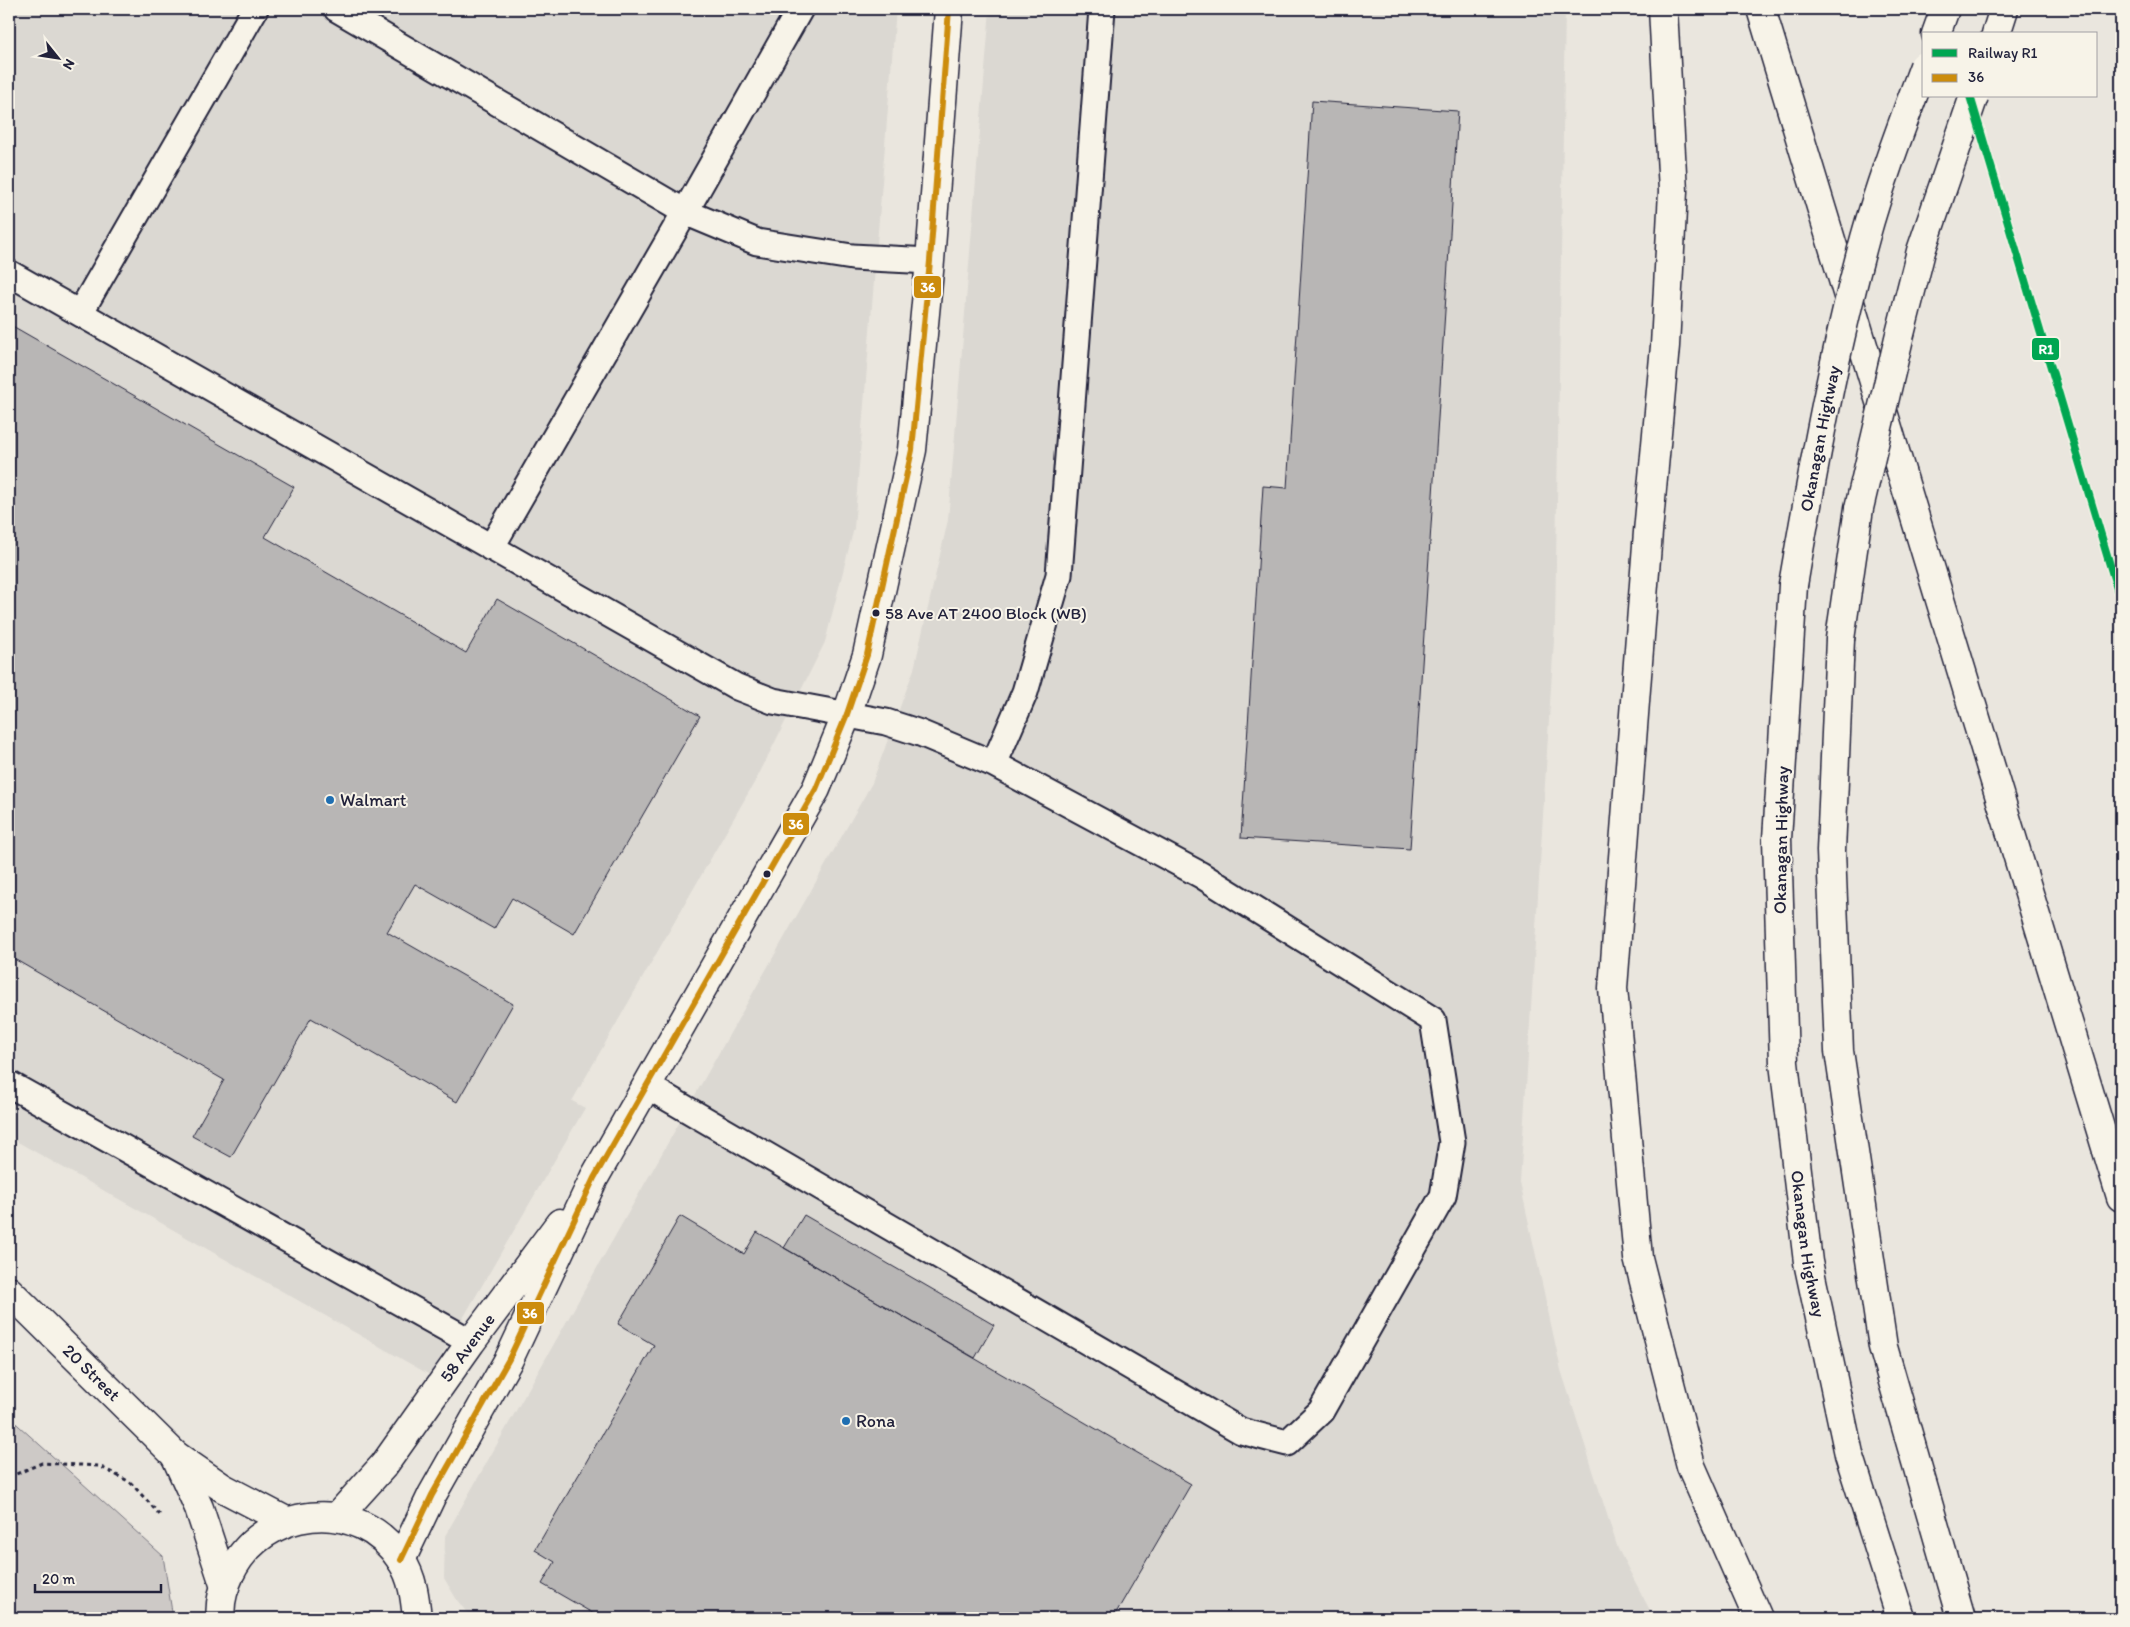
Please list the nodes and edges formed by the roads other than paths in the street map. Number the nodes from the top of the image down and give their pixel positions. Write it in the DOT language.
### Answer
graph roads {
  1 [pos="255,9"];
  2 [pos="337,9"];
  3 [pos="800,9"];
  4 [pos="949,9"];
  5 [pos="1102,9"];
  6 [pos="1664,9"];
  7 [pos="1761,9"];
  8 [pos="1945,9"];
  9 [pos="2004,9"];
  10 [pos="1937,32"];
  11 [pos="1997,32"];
  12 [pos="1922,72"];
  13 [pos="1973,98"];
  14 [pos="686,212"];
  15 [pos="930,261"];
  16 [pos="9,273"];
  17 [pos="80,313"];
  18 [pos="492,548"];
  19 [pos="847,714"];
  20 [pos="994,764"];
  21 [pos="9,1084"];
  22 [pos="646,1086"];
  23 [pos="594,1178"];
  24 [pos="2121,1197"];
  25 [pos="9,1291"];
  26 [pos="471,1342"];
  27 [pos="175,1455"];
  28 [pos="337,1517"];
  29 [pos="286,1522"];
  30 [pos="401,1560"];
  31 [pos="225,1586"];
  32 [pos="221,1618"];
  33 [pos="416,1618"];
  34 [pos="1758,1618"];
  35 [pos="1901,1618"];
  36 [pos="1961,1618"];
  1 -- 17 [label="lane"];
  2 -- 14 [label="lane"];
  3 -- 14 [label="lane"];
  4 -- 15 [label="main road, 58 Avenue"];
  5 -- 20 [label="lane"];
  6 -- 34 [label="main road"];
  7 -- 24 [label="main road"];
  8 -- 10 [label="main road"];
  9 -- 11 [label="main road"];
  12 -- 35 [label="main road, Okanagan Highway, bridge"];
  13 -- 36 [label="main road, bridge"];
  14 -- 15 [label="lane"];
  14 -- 18 [label="lane"];
  15 -- 19 [label="main road, 58 Avenue"];
  16 -- 17 [label="lane"];
  17 -- 18 [label="lane"];
  18 -- 19 [label="lane"];
  19 -- 20 [label="lane"];
  19 -- 22 [label="main road, 58 Avenue"];
  20 -- 22 [label="lane"];
  21 -- 26 [label="lane"];
  22 -- 23 [label="main road, 58 Avenue"];
  23 -- 26 [label="main road, 58 Avenue"];
  23 -- 30 [label="main road, 58 Avenue"];
  25 -- 27 [label="main road, 20 Street"];
  26 -- 28 [label="main road, 58 Avenue"];
  27 -- 29 [label="main road, 20 Street"];
  27 -- 31 [label="main road, 20 Street"];
  28 -- 29 [label="main road"];
  28 -- 30 [label="main road"];
  29 -- 31 [label="main road"];
  30 -- 33 [label="main road"];
  31 -- 32 [label="main road"];
}
